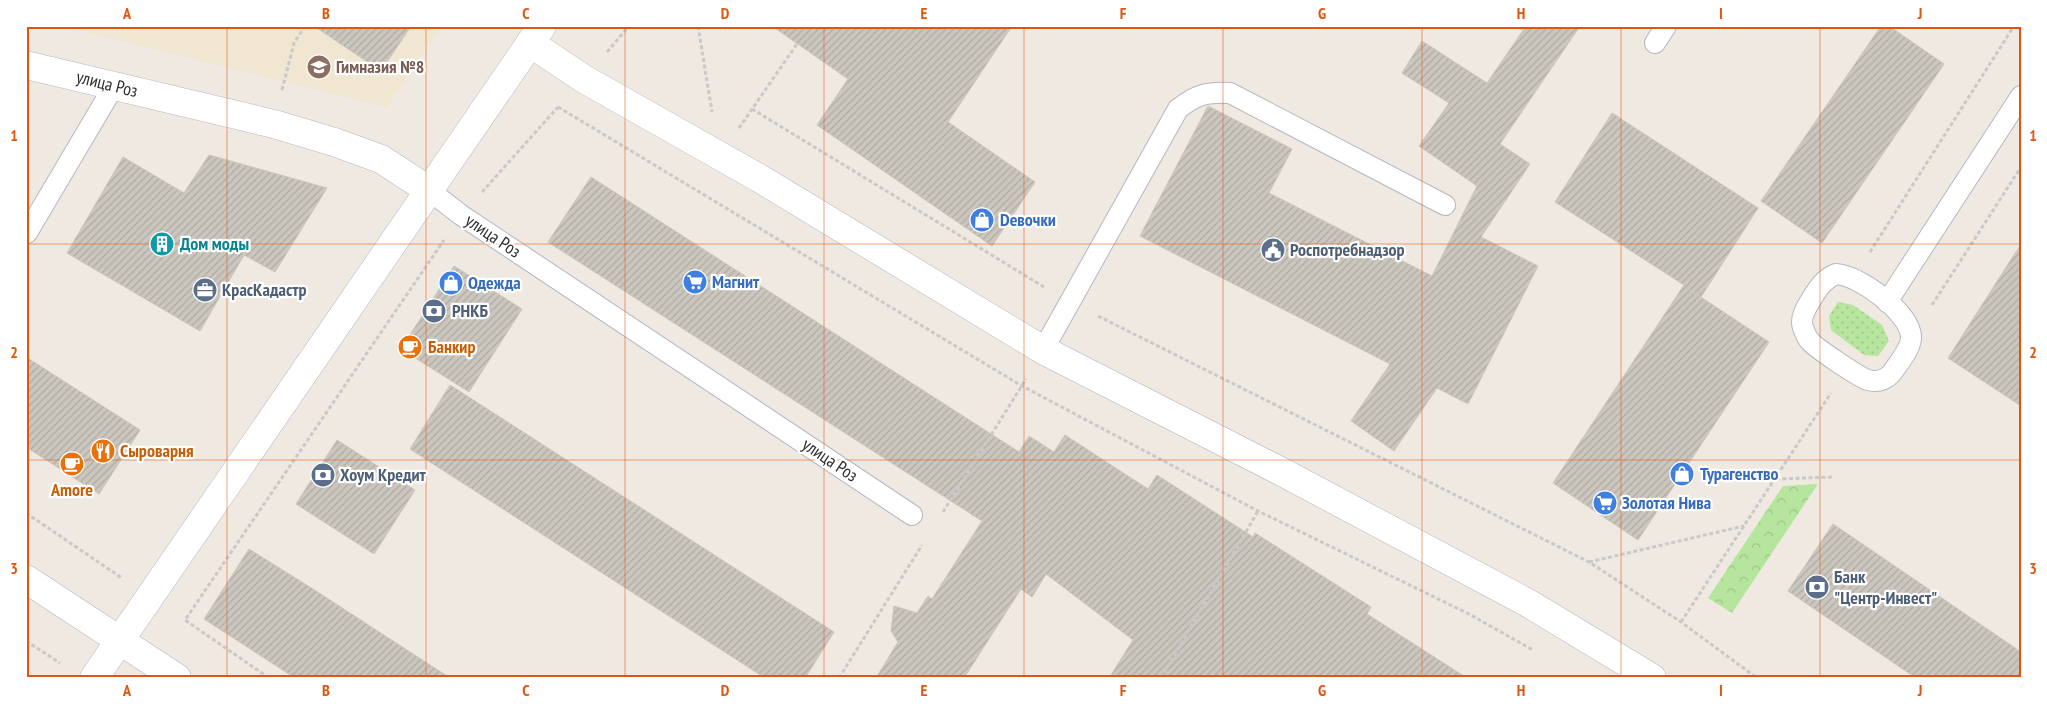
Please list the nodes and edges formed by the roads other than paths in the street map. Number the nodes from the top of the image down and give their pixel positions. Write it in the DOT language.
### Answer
graph roads {
  1 [pos="1666,26"];
  2 [pos="536,35"];
  3 [pos="1655,43"];
  4 [pos="26,65"];
  5 [pos="114,86"];
  6 [pos="2021,96"];
  7 [pos="430,190"];
  8 [pos="1445,205"];
  9 [pos="27,233"];
  10 [pos="1887,302"];
  11 [pos="1044,350"];
  12 [pos="912,515"];
  13 [pos="26,579"];
  14 [pos="120,640"];
  15 [pos="1639,674"];
  16 [pos="94,678"];
  17 [pos="177,678"];
  1 -- 3 [label="lane"];
  2 -- 7 [label="street"];
  2 -- 11 [label="street"];
  4 -- 5 [label="street, улица Роз"];
  5 -- 7 [label="street, улица Роз"];
  5 -- 9 [label="lane"];
  6 -- 10 [label="lane"];
  7 -- 12 [label="lane, улица Роз"];
  7 -- 14 [label="street"];
  8 -- 11 [label="lane"];
  10 -- 10 [label="lane"];
  11 -- 15 [label="street"];
  13 -- 14 [label="street"];
  14 -- 16 [label="street"];
  14 -- 17 [label="street"];
}
